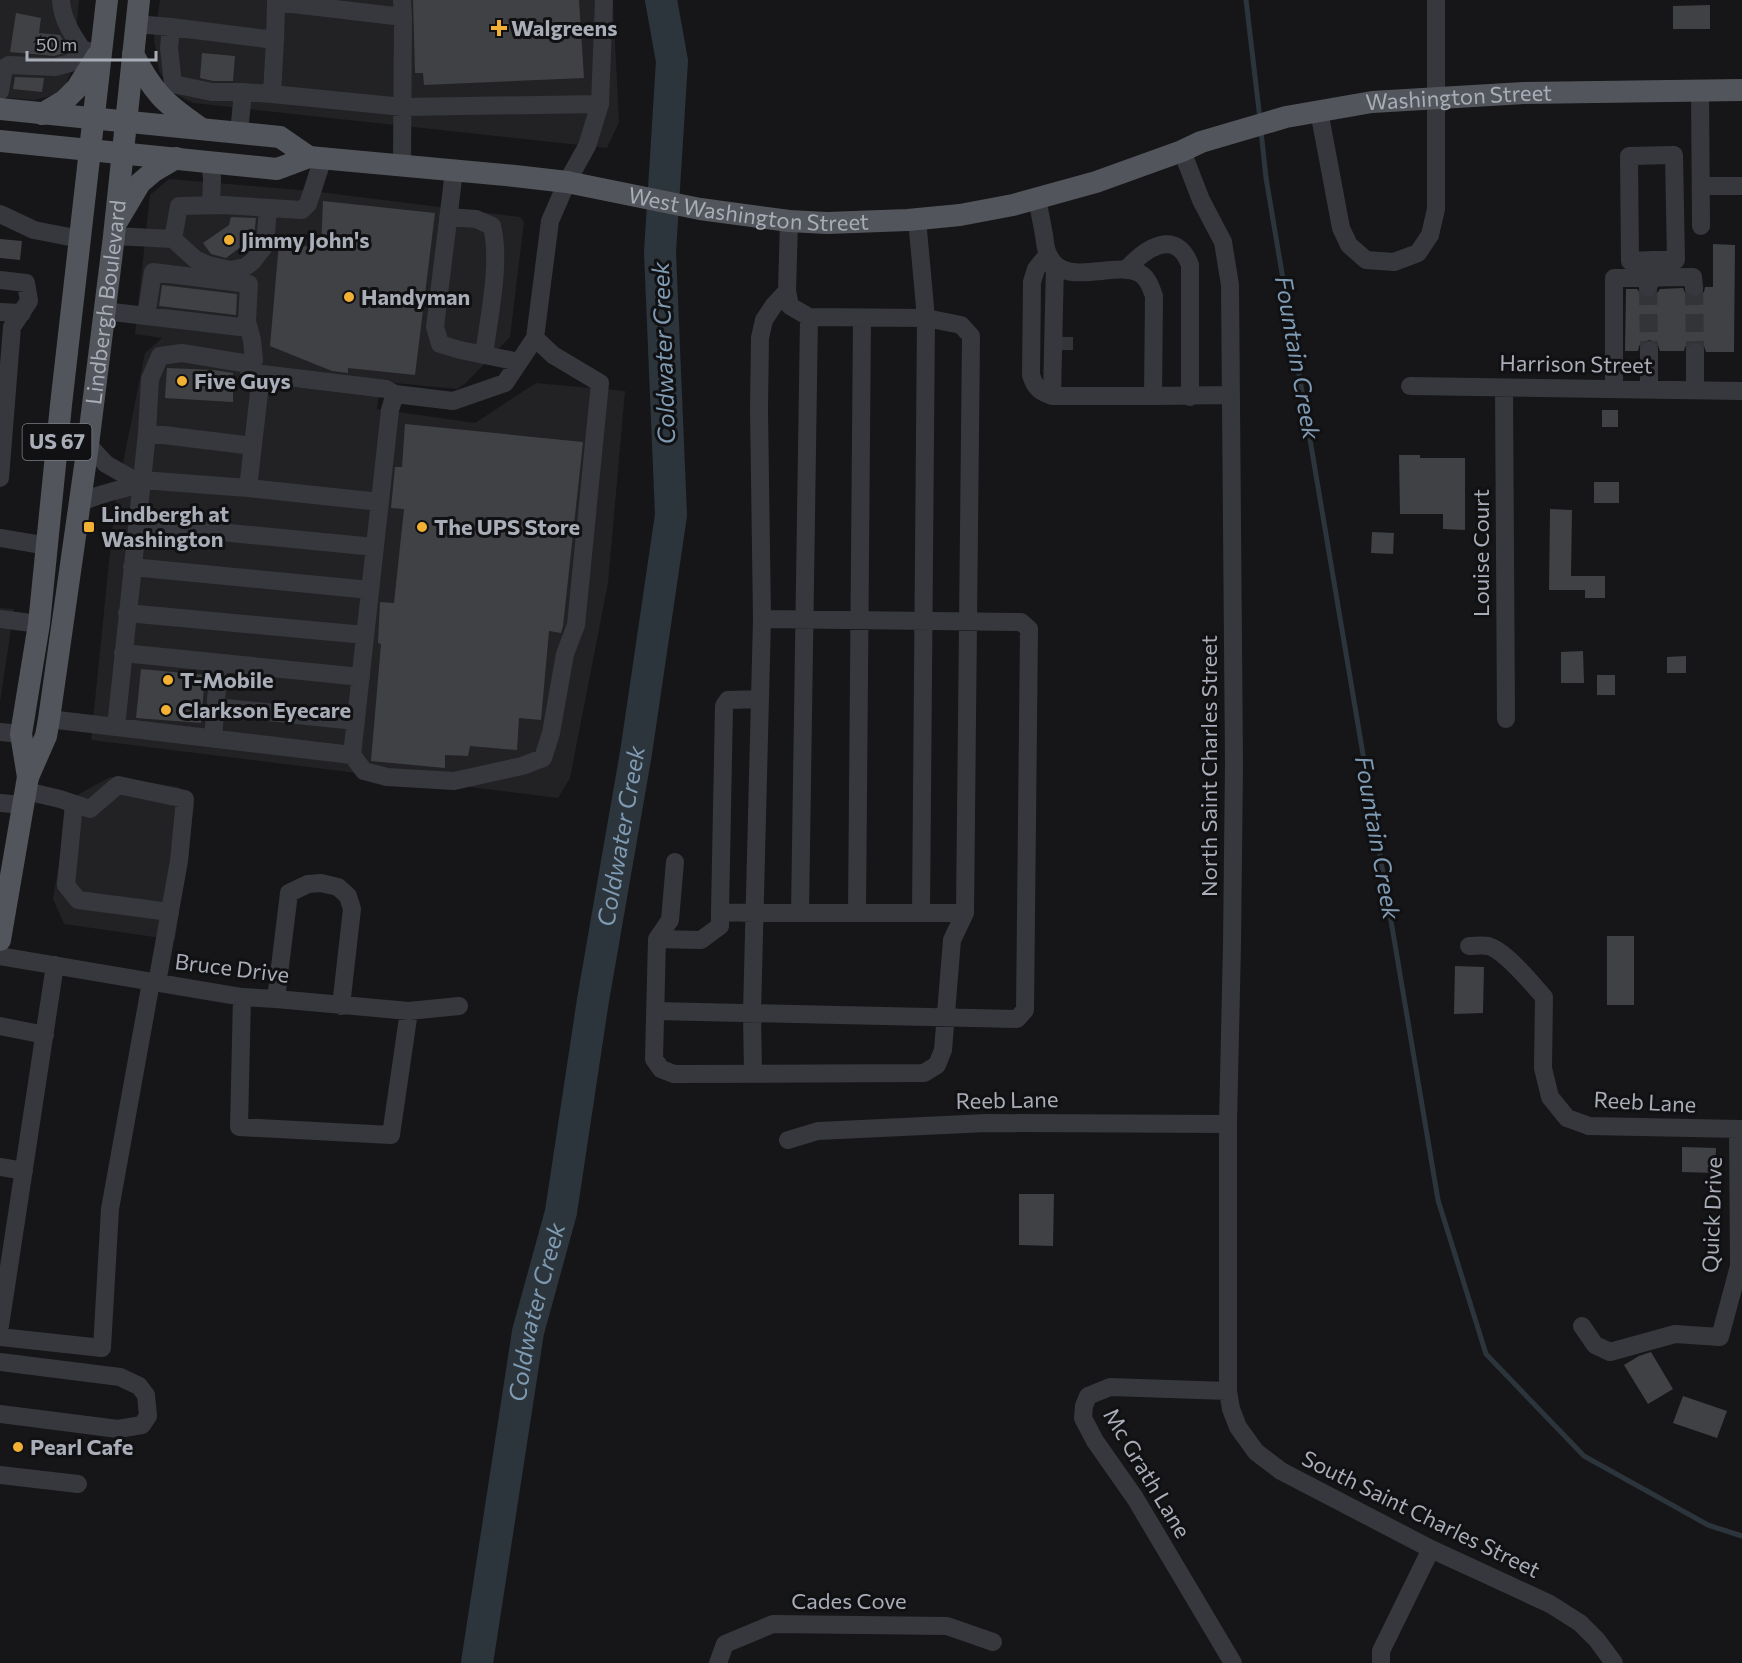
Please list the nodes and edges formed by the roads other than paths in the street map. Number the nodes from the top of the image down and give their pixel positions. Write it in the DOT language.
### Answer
graph roads {
  1 [pos="61,0"];
  2 [pos="107,0"];
  3 [pos="139,0"];
  4 [pos="604,0"];
  5 [pos="1436,0"];
  6 [pos="271,1"];
  7 [pos="403,9"];
  8 [pos="136,24"];
  9 [pos="171,27"];
  10 [pos="275,40"];
  11 [pos="93,51"];
  12 [pos="133,54"];
  13 [pos="1700,90"];
  14 [pos="1742,90"];
  15 [pos="0,91"];
  16 [pos="243,92"];
  17 [pos="272,94"];
  18 [pos="1437,97"];
  19 [pos="600,104"];
  20 [pos="403,107"];
  21 [pos="0,109"];
  22 [pos="1319,111"];
  23 [pos="42,114"];
  24 [pos="93,118"];
  25 [pos="126,121"];
  26 [pos="203,129"];
  27 [pos="238,133"];
  28 [pos="0,141"];
  29 [pos="1192,147"];
  30 [pos="90,150"];
  31 [pos="123,153"];
  32 [pos="316,157"];
  33 [pos="176,158"];
  34 [pos="210,162"];
  35 [pos="402,165"];
  36 [pos="454,171"];
  37 [pos="567,182"];
  38 [pos="1701,186"];
  39 [pos="1742,186"];
  40 [pos="1037,198"];
  41 [pos="211,205"];
  42 [pos="268,208"];
  43 [pos="0,213"];
  44 [pos="448,217"];
  45 [pos="917,219"];
  46 [pos="789,221"];
  47 [pos="1701,226"];
  48 [pos="114,231"];
  49 [pos="80,239"];
  50 [pos="173,239"];
  51 [pos="1056,263"];
  52 [pos="1126,270"];
  53 [pos="1651,275"];
  54 [pos="0,280"];
  55 [pos="1694,287"];
  56 [pos="787,291"];
  57 [pos="104,311"];
  58 [pos="0,312"];
  59 [pos="22,313"];
  60 [pos="146,316"];
  61 [pos="808,317"];
  62 [pos="862,318"];
  63 [pos="926,318"];
  64 [pos="247,321"];
  65 [pos="535,338"];
  66 [pos="1649,351"];
  67 [pos="1695,352"];
  68 [pos="484,355"];
  69 [pos="519,362"];
  70 [pos="251,371"];
  71 [pos="1410,386"];
  72 [pos="1504,388"];
  73 [pos="1614,389"];
  74 [pos="1649,389"];
  75 [pos="1695,390"];
  76 [pos="1742,391"];
  77 [pos="395,394"];
  78 [pos="1231,395"];
  79 [pos="1057,396"];
  80 [pos="1153,396"];
  81 [pos="1190,397"];
  82 [pos="147,433"];
  83 [pos="88,445"];
  84 [pos="253,446"];
  85 [pos="0,478"];
  86 [pos="141,482"];
  87 [pos="248,488"];
  88 [pos="80,502"];
  89 [pos="380,502"];
  90 [pos="137,524"];
  91 [pos="0,538"];
  92 [pos="48,546"];
  93 [pos="375,547"];
  94 [pos="132,567"];
  95 [pos="370,590"];
  96 [pos="127,612"];
  97 [pos="762,618"];
  98 [pos="804,619"];
  99 [pos="0,620"];
  100 [pos="860,620"];
  101 [pos="922,620"];
  102 [pos="968,621"];
  103 [pos="39,624"];
  104 [pos="365,635"];
  105 [pos="123,653"];
  106 [pos="219,663"];
  107 [pos="361,677"];
  108 [pos="760,699"];
  109 [pos="216,707"];
  110 [pos="1506,718"];
  111 [pos="49,719"];
  112 [pos="356,721"];
  113 [pos="116,727"];
  114 [pos="10,733"];
  115 [pos="213,738"];
  116 [pos="352,755"];
  117 [pos="26,791"];
  118 [pos="0,803"];
  119 [pos="74,804"];
  120 [pos="7,861"];
  121 [pos="675,862"];
  122 [pos="170,912"];
  123 [pos="720,912"];
  124 [pos="755,913"];
  125 [pos="800,913"];
  126 [pos="857,913"];
  127 [pos="965,913"];
  128 [pos="921,914"];
  129 [pos="0,939"];
  130 [pos="657,939"];
  131 [pos="1469,946"];
  132 [pos="0,956"];
  133 [pos="55,965"];
  134 [pos="154,982"];
  135 [pos="242,997"];
  136 [pos="276,999"];
  137 [pos="341,1006"];
  138 [pos="459,1006"];
  139 [pos="409,1011"];
  140 [pos="656,1011"];
  141 [pos="752,1013"];
  142 [pos="946,1017"];
  143 [pos="0,1026"];
  144 [pos="45,1035"];
  145 [pos="753,1074"];
  146 [pos="1228,1124"];
  147 [pos="1740,1129"];
  148 [pos="788,1140"];
  149 [pos="0,1167"];
  150 [pos="24,1171"];
  151 [pos="7,1238"];
  152 [pos="0,1325"];
  153 [pos="1582,1326"];
  154 [pos="0,1362"];
  155 [pos="1228,1391"];
  156 [pos="0,1414"];
  157 [pos="0,1475"];
  158 [pos="78,1484"];
  159 [pos="1431,1549"];
  160 [pos="993,1642"];
  161 [pos="718,1663"];
  162 [pos="1233,1663"];
  163 [pos="1381,1663"];
  164 [pos="1614,1663"];
  1 -- 11 [label="street"];
  2 -- 11 [label="main road, Lindbergh Boulevard / US 67"];
  3 -- 8 [label="main road, Lindbergh Boulevard / US 67"];
  4 -- 19 [label="street"];
  5 -- 18 [label="street"];
  6 -- 7 [label="street"];
  6 -- 10 [label="street"];
  7 -- 20 [label="street"];
  8 -- 9 [label="street"];
  8 -- 12 [label="main road, Lindbergh Boulevard / US 67"];
  9 -- 10 [label="street"];
  9 -- 16 [label="street"];
  10 -- 17 [label="street"];
  11 -- 15 [label="street"];
  11 -- 23 [label="main road"];
  11 -- 24 [label="main road, Lindbergh Boulevard / US 67"];
  12 -- 25 [label="main road, Lindbergh Boulevard / US 67"];
  12 -- 26 [label="main road"];
  13 -- 14 [label="main road, Washington Street"];
  13 -- 18 [label="main road, Washington Street"];
  13 -- 38 [label="street"];
  16 -- 17 [label="street"];
  16 -- 27 [label="street"];
  17 -- 20 [label="street"];
  18 -- 22 [label="main road, Washington Street"];
  18 -- 22 [label="street"];
  19 -- 20 [label="street"];
  19 -- 37 [label="street"];
  20 -- 35 [label="street"];
  21 -- 23 [label="main road, West Washington Street"];
  22 -- 29 [label="main road, Washington Street"];
  23 -- 24 [label="main road, West Washington Street"];
  24 -- 25 [label="main road, West Washington Street"];
  24 -- 30 [label="main road, Lindbergh Boulevard / US 67"];
  25 -- 26 [label="main road, West Washington Street"];
  25 -- 31 [label="main road, Lindbergh Boulevard / US 67"];
  26 -- 27 [label="main road, West Washington Street"];
  27 -- 32 [label="main road, West Washington Street"];
  28 -- 30 [label="main road, West Washington Street"];
  29 -- 40 [label="main road, West Washington Street"];
  29 -- 78 [label="street, North Saint Charles Street"];
  30 -- 31 [label="main road, West Washington Street"];
  30 -- 49 [label="main road, Lindbergh Boulevard / US 67"];
  31 -- 33 [label="main road, West Washington Street"];
  31 -- 48 [label="main road, Lindbergh Boulevard / US 67"];
  32 -- 34 [label="main road, West Washington Street"];
  32 -- 35 [label="main road, West Washington Street"];
  32 -- 42 [label="street"];
  33 -- 34 [label="main road, West Washington Street"];
  33 -- 48 [label="main road"];
  34 -- 41 [label="street"];
  35 -- 36 [label="main road, West Washington Street"];
  36 -- 37 [label="main road, West Washington Street"];
  36 -- 44 [label="street"];
  37 -- 46 [label="main road, West Washington Street"];
  37 -- 65 [label="street"];
  38 -- 39 [label="street"];
  38 -- 47 [label="street"];
  40 -- 45 [label="main road, West Washington Street"];
  40 -- 51 [label="street"];
  41 -- 42 [label="street"];
  41 -- 50 [label="street"];
  42 -- 50 [label="street"];
  43 -- 49 [label="street"];
  44 -- 68 [label="street"];
  44 -- 68 [label="street"];
  45 -- 46 [label="main road, West Washington Street"];
  45 -- 63 [label="street"];
  46 -- 56 [label="street"];
  48 -- 50 [label="street"];
  48 -- 57 [label="main road, Lindbergh Boulevard / US 67"];
  49 -- 92 [label="main road, Lindbergh Boulevard / US 67"];
  51 -- 52 [label="street"];
  51 -- 79 [label="street"];
  51 -- 79 [label="street"];
  51 -- 79 [label="street"];
  52 -- 80 [label="street"];
  52 -- 81 [label="street"];
  53 -- 53 [label="street"];
  53 -- 55 [label="street"];
  53 -- 73 [label="street"];
  54 -- 59 [label="street"];
  56 -- 61 [label="street"];
  56 -- 97 [label="street"];
  57 -- 60 [label="street"];
  57 -- 83 [label="main road, Lindbergh Boulevard / US 67"];
  58 -- 59 [label="street"];
  59 -- 85 [label="street"];
  60 -- 64 [label="street"];
  60 -- 64 [label="street"];
  61 -- 62 [label="street"];
  61 -- 98 [label="street"];
  62 -- 63 [label="street"];
  62 -- 100 [label="street"];
  63 -- 101 [label="street"];
  63 -- 102 [label="street"];
  64 -- 70 [label="street"];
  65 -- 69 [label="street"];
  65 -- 116 [label="street"];
  66 -- 74 [label="street"];
  67 -- 75 [label="street"];
  68 -- 69 [label="street"];
  69 -- 77 [label="street"];
  70 -- 77 [label="street"];
  70 -- 82 [label="street"];
  70 -- 84 [label="street"];
  71 -- 72 [label="street, Harrison Street"];
  72 -- 73 [label="street, Harrison Street"];
  72 -- 110 [label="street, Louise Court"];
  73 -- 74 [label="street, Harrison Street"];
  74 -- 75 [label="street, Harrison Street"];
  75 -- 76 [label="street, Harrison Street"];
  77 -- 89 [label="street"];
  78 -- 81 [label="street"];
  78 -- 146 [label="street, North Saint Charles Street"];
  79 -- 80 [label="street"];
  80 -- 81 [label="street"];
  82 -- 84 [label="street"];
  82 -- 86 [label="street"];
  83 -- 86 [label="street"];
  83 -- 88 [label="main road, Lindbergh Boulevard / US 67"];
  84 -- 87 [label="street"];
  86 -- 87 [label="street"];
  86 -- 88 [label="street"];
  86 -- 90 [label="street"];
  87 -- 89 [label="street"];
  88 -- 111 [label="main road, Lindbergh Boulevard / US 67"];
  89 -- 93 [label="street"];
  90 -- 93 [label="street"];
  90 -- 94 [label="street"];
  91 -- 92 [label="street"];
  92 -- 103 [label="main road, Lindbergh Boulevard / US 67"];
  93 -- 95 [label="street"];
  94 -- 95 [label="street"];
  94 -- 96 [label="street"];
  95 -- 104 [label="street"];
  96 -- 104 [label="street"];
  96 -- 105 [label="street"];
  97 -- 98 [label="street"];
  97 -- 108 [label="street"];
  98 -- 100 [label="street"];
  98 -- 125 [label="street"];
  99 -- 103 [label="street"];
  100 -- 101 [label="street"];
  100 -- 126 [label="street"];
  101 -- 102 [label="street"];
  101 -- 128 [label="street"];
  102 -- 127 [label="street"];
  102 -- 142 [label="street"];
  103 -- 114 [label="main road, Lindbergh Boulevard / US 67"];
  104 -- 107 [label="street"];
  105 -- 106 [label="street"];
  105 -- 113 [label="street"];
  106 -- 107 [label="street"];
  106 -- 109 [label="street"];
  107 -- 112 [label="street"];
  108 -- 123 [label="street"];
  108 -- 124 [label="street"];
  109 -- 112 [label="street"];
  109 -- 115 [label="street"];
  111 -- 113 [label="street"];
  111 -- 117 [label="main road, Lindbergh Boulevard / US 67"];
  112 -- 116 [label="street"];
  113 -- 115 [label="street"];
  114 -- 117 [label="main road, Lindbergh Boulevard / US 67"];
  115 -- 116 [label="street"];
  117 -- 118 [label="street"];
  117 -- 119 [label="street"];
  117 -- 120 [label="main road, Lindbergh Boulevard / US 67"];
  119 -- 122 [label="street"];
  119 -- 122 [label="street"];
  120 -- 129 [label="main road, US 67"];
  121 -- 130 [label="street"];
  122 -- 134 [label="street"];
  123 -- 124 [label="street"];
  123 -- 130 [label="street"];
  124 -- 125 [label="street"];
  124 -- 141 [label="street"];
  125 -- 126 [label="street"];
  126 -- 128 [label="street"];
  127 -- 128 [label="street"];
  127 -- 142 [label="street"];
  130 -- 140 [label="street"];
  131 -- 147 [label="street, Reeb Lane"];
  132 -- 133 [label="street, Bruce Drive"];
  133 -- 134 [label="street, Bruce Drive"];
  133 -- 144 [label="street"];
  134 -- 135 [label="street, Bruce Drive"];
  134 -- 152 [label="street"];
  135 -- 136 [label="street, Bruce Drive"];
  135 -- 139 [label="street"];
  136 -- 137 [label="street, Bruce Drive"];
  136 -- 137 [label="street"];
  137 -- 139 [label="street, Bruce Drive"];
  138 -- 139 [label="street, Bruce Drive"];
  140 -- 141 [label="street"];
  140 -- 145 [label="street"];
  141 -- 142 [label="street"];
  141 -- 145 [label="street"];
  142 -- 145 [label="street"];
  143 -- 144 [label="street"];
  144 -- 150 [label="street"];
  146 -- 148 [label="street, Reeb Lane"];
  146 -- 155 [label="street, North Saint Charles Street"];
  147 -- 153 [label="street, Quick Drive"];
  149 -- 150 [label="street"];
  150 -- 151 [label="street"];
  151 -- 152 [label="street"];
  154 -- 156 [label="street"];
  155 -- 159 [label="street, South Saint Charles Street"];
  155 -- 162 [label="street, Mc Grath Lane"];
  157 -- 158 [label="street"];
  159 -- 163 [label="street"];
  159 -- 164 [label="street, South Saint Charles Street"];
  160 -- 161 [label="street, Cades Cove"];
}
